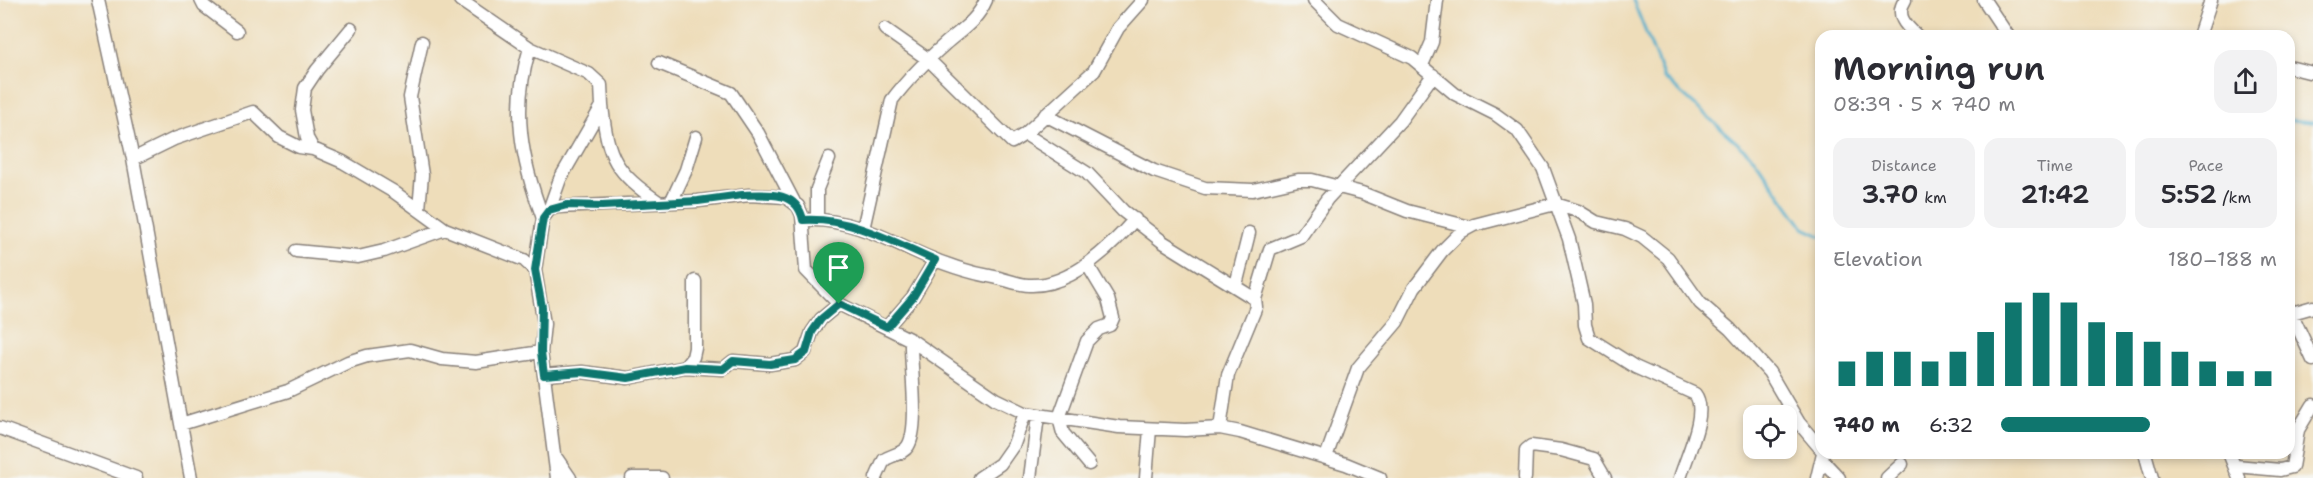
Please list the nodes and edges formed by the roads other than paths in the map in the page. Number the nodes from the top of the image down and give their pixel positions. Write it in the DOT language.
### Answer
graph roads {
  1 [pos="98,0"];
  2 [pos="201,0"];
  3 [pos="460,0"];
  4 [pos="986,0"];
  5 [pos="1143,0"];
  6 [pos="1314,0"];
  7 [pos="1437,0"];
  8 [pos="1905,0"];
  9 [pos="1984,0"];
  10 [pos="2211,0"];
  11 [pos="351,29"];
  12 [pos="885,29"];
  13 [pos="1912,30"];
  14 [pos="2004,30"];
  15 [pos="2201,30"];
  16 [pos="237,32"];
  17 [pos="422,42"];
  18 [pos="530,48"];
  19 [pos="929,60"];
  20 [pos="659,63"];
  21 [pos="1422,65"];
  22 [pos="2295,68"];
  23 [pos="2313,73"];
  24 [pos="1433,75"];
  25 [pos="602,105"];
  26 [pos="1045,115"];
  27 [pos="1025,134"];
  28 [pos="696,137"];
  29 [pos="313,149"];
  30 [pos="133,159"];
  31 [pos="829,159"];
  32 [pos="1338,187"];
  33 [pos="794,201"];
  34 [pos="666,203"];
  35 [pos="1555,204"];
  36 [pos="418,209"];
  37 [pos="546,214"];
  38 [pos="817,219"];
  39 [pos="1135,219"];
  40 [pos="803,220"];
  41 [pos="1470,227"];
  42 [pos="445,229"];
  43 [pos="863,229"];
  44 [pos="1249,233"];
  45 [pos="296,251"];
  46 [pos="935,260"];
  47 [pos="1087,264"];
  48 [pos="535,270"];
  49 [pos="695,280"];
  50 [pos="1236,285"];
  51 [pos="1255,298"];
  52 [pos="839,304"];
  53 [pos="2313,307"];
  54 [pos="2295,310"];
  55 [pos="2295,322"];
  56 [pos="887,327"];
  57 [pos="911,340"];
  58 [pos="541,352"];
  59 [pos="2313,360"];
  60 [pos="685,367"];
  61 [pos="544,375"];
  62 [pos="2313,405"];
  63 [pos="1031,414"];
  64 [pos="1059,418"];
  65 [pos="181,424"];
  66 [pos="0,428"];
  67 [pos="1220,428"];
  68 [pos="1150,429"];
  69 [pos="1815,445"];
  70 [pos="2295,448"];
  71 [pos="554,454"];
  72 [pos="1326,458"];
  73 [pos="1821,459"];
  74 [pos="1826,459"];
  75 [pos="2147,459"];
  76 [pos="2293,459"];
  77 [pos="1089,464"];
  78 [pos="1902,464"];
  79 [pos="2237,472"];
  80 [pos="136,478"];
  81 [pos="191,478"];
  82 [pos="557,478"];
  83 [pos="570,478"];
  84 [pos="632,478"];
  85 [pos="662,478"];
  86 [pos="876,478"];
  87 [pos="979,478"];
  88 [pos="1030,478"];
  89 [pos="1146,478"];
  90 [pos="1380,478"];
  91 [pos="1525,478"];
  92 [pos="1605,478"];
  93 [pos="1680,478"];
  94 [pos="1817,478"];
  95 [pos="1839,478"];
  96 [pos="1887,478"];
  97 [pos="2152,478"];
  1 -- 30 [label="street"];
  2 -- 16 [label="street"];
  3 -- 18 [label="street"];
  4 -- 19 [label="street"];
  5 -- 26 [label="street"];
  6 -- 21 [label="street"];
  7 -- 21 [label="street"];
  8 -- 13 [label="street"];
  9 -- 14 [label="street"];
  10 -- 15 [label="street"];
  11 -- 29 [label="street"];
  12 -- 19 [label="street"];
  17 -- 36 [label="street"];
  18 -- 25 [label="street"];
  18 -- 37 [label="street"];
  19 -- 27 [label="street"];
  19 -- 43 [label="street"];
  20 -- 33 [label="street"];
  21 -- 24 [label="street"];
  22 -- 23 [label="street"];
  24 -- 32 [label="street"];
  24 -- 35 [label="street"];
  25 -- 34 [label="street"];
  25 -- 37 [label="street"];
  26 -- 27 [label="street"];
  26 -- 32 [label="street"];
  27 -- 39 [label="street"];
  28 -- 34 [label="street"];
  29 -- 30 [label="street"];
  29 -- 36 [label="street"];
  30 -- 65 [label="street"];
  31 -- 38 [label="street"];
  32 -- 41 [label="street"];
  32 -- 51 [label="street"];
  33 -- 34 [label="street"];
  33 -- 40 [label="street"];
  34 -- 37 [label="street"];
  35 -- 41 [label="street"];
  35 -- 69 [label="street"];
  35 -- 93 [label="street"];
  36 -- 42 [label="street"];
  37 -- 48 [label="street"];
  38 -- 40 [label="street"];
  38 -- 43 [label="street"];
  39 -- 47 [label="street"];
  39 -- 50 [label="street"];
  40 -- 52 [label="street"];
  41 -- 72 [label="street"];
  42 -- 45 [label="street"];
  42 -- 48 [label="street"];
  43 -- 46 [label="street"];
  44 -- 50 [label="street"];
  46 -- 47 [label="street"];
  46 -- 56 [label="street"];
  47 -- 64 [label="street"];
  48 -- 58 [label="street"];
  49 -- 60 [label="street"];
  50 -- 51 [label="street"];
  51 -- 67 [label="street"];
  52 -- 56 [label="street"];
  52 -- 60 [label="street"];
  53 -- 54 [label="street"];
  55 -- 59 [label="street"];
  56 -- 57 [label="street"];
  57 -- 63 [label="street"];
  57 -- 86 [label="street"];
  58 -- 61 [label="street"];
  58 -- 65 [label="street"];
  60 -- 61 [label="street"];
  61 -- 71 [label="street"];
  62 -- 70 [label="street"];
  63 -- 64 [label="street"];
  63 -- 87 [label="street"];
  63 -- 88 [label="street"];
  64 -- 68 [label="street"];
  64 -- 77 [label="street"];
  65 -- 81 [label="street"];
  66 -- 80 [label="street"];
  67 -- 68 [label="street"];
  67 -- 72 [label="street"];
  68 -- 89 [label="street"];
  71 -- 82 [label="street"];
  71 -- 83 [label="street"];
  72 -- 90 [label="street"];
  73 -- 94 [label="street"];
  74 -- 95 [label="street"];
  75 -- 97 [label="street"];
  76 -- 79 [label="street"];
  78 -- 96 [label="street"];
  84 -- 85 [label="street"];
  91 -- 92 [label="street"];
}
